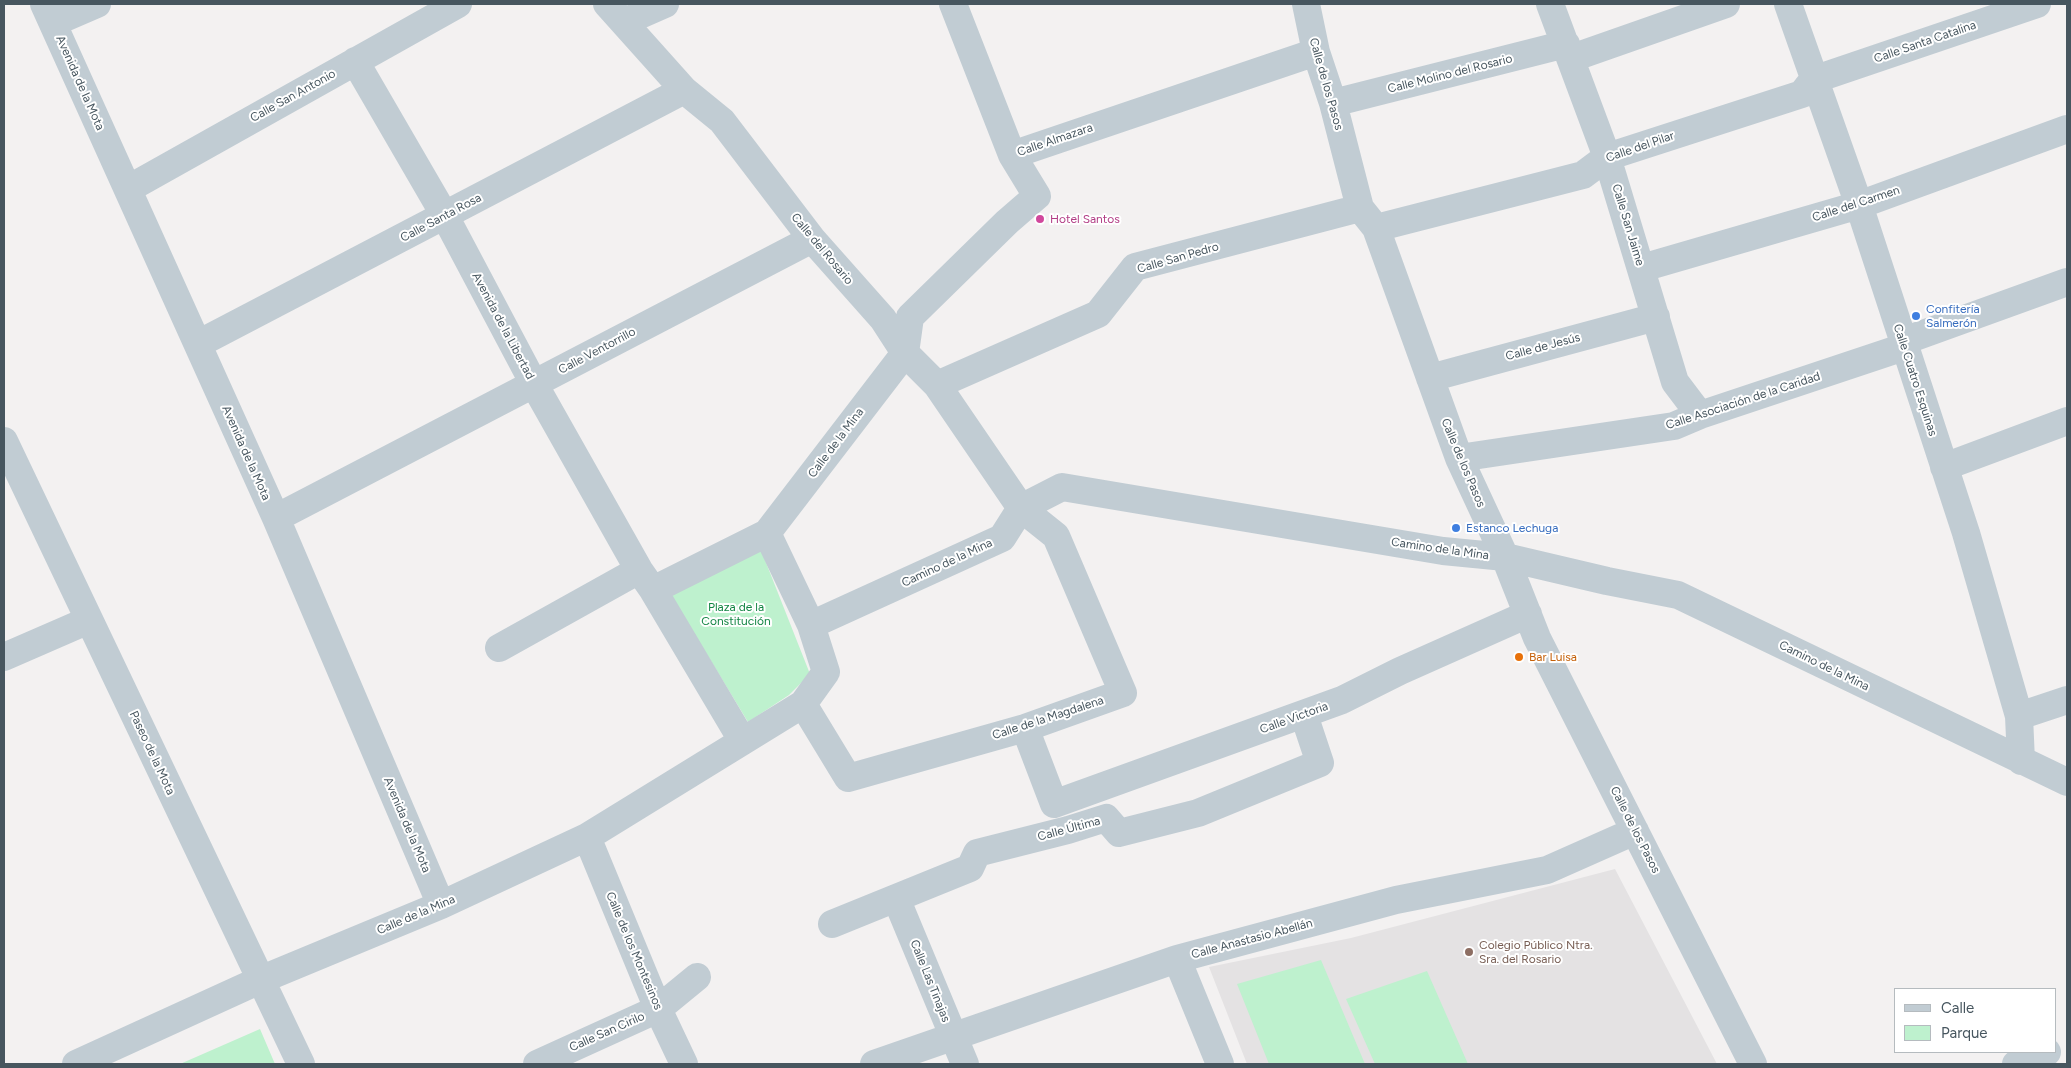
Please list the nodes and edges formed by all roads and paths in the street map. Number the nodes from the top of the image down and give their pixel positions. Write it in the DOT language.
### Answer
graph roads {
  1 [pos="97,4"];
  2 [pos="458,4"];
  3 [pos="665,4"];
  4 [pos="952,4"];
  5 [pos="1306,4"];
  6 [pos="1550,4"];
  7 [pos="1726,4"];
  8 [pos="1788,4"];
  9 [pos="2037,4"];
  10 [pos="616,13"];
  11 [pos="49,14"];
  12 [pos="1569,51"];
  13 [pos="1316,52"];
  14 [pos="355,62"];
  15 [pos="1814,80"];
  16 [pos="684,90"];
  17 [pos="1333,103"];
  18 [pos="2067,129"];
  19 [pos="1012,155"];
  20 [pos="1607,157"];
  21 [pos="128,189"];
  22 [pos="1859,205"];
  23 [pos="445,216"];
  24 [pos="1368,218"];
  25 [pos="812,240"];
  26 [pos="1642,268"];
  27 [pos="2067,282"];
  28 [pos="1656,316"];
  29 [pos="198,344"];
  30 [pos="1904,347"];
  31 [pos="905,353"];
  32 [pos="1430,378"];
  33 [pos="534,384"];
  34 [pos="937,385"];
  35 [pos="1700,415"];
  36 [pos="2067,421"];
  37 [pos="6,454"];
  38 [pos="1459,458"];
  39 [pos="1944,467"];
  40 [pos="1021,508"];
  41 [pos="276,518"];
  42 [pos="767,533"];
  43 [pos="1505,557"];
  44 [pos="646,580"];
  45 [pos="1528,614"];
  46 [pos="89,620"];
  47 [pos="811,625"];
  48 [pos="499,648"];
  49 [pos="4,657"];
  50 [pos="2067,700"];
  51 [pos="803,704"];
  52 [pos="1304,715"];
  53 [pos="2019,716"];
  54 [pos="1025,728"];
  55 [pos="742,740"];
  56 [pos="2021,761"];
  57 [pos="2067,782"];
  58 [pos="1054,804"];
  59 [pos="1068,830"];
  60 [pos="1636,831"];
  61 [pos="587,837"];
  62 [pos="896,898"];
  63 [pos="441,905"];
  64 [pos="832,924"];
  65 [pos="1177,959"];
  66 [pos="697,977"];
  67 [pos="260,980"];
  68 [pos="658,1009"];
  69 [pos="953,1035"];
  70 [pos="2044,1053"];
  71 [pos="76,1064"];
  72 [pos="301,1064"];
  73 [pos="537,1064"];
  74 [pos="684,1064"];
  75 [pos="874,1064"];
  76 [pos="965,1064"];
  77 [pos="1220,1064"];
  78 [pos="1753,1064"];
  79 [pos="2016,1064"];
  1 -- 11 [label="street"];
  2 -- 14 [label="street, Calle San Antonio"];
  3 -- 10 [label="street"];
  4 -- 19 [label="street"];
  5 -- 13 [label="street, Calle de los Pasos"];
  6 -- 12 [label="street, Calle San Jaime"];
  7 -- 12 [label="street, Calle Molino del Rosario"];
  8 -- 15 [label="street, Calle Cuatro Esquinas"];
  9 -- 15 [label="street, Calle Santa Catalina"];
  10 -- 16 [label="street, Calle del Rosario"];
  11 -- 21 [label="street, Avenida de la Mota"];
  12 -- 17 [label="street, Calle Molino del Rosario"];
  12 -- 20 [label="street, Calle San Jaime"];
  13 -- 17 [label="street, Calle de los Pasos"];
  13 -- 19 [label="street, Calle Almazara"];
  14 -- 21 [label="street, Calle San Antonio"];
  14 -- 23 [label="street, Avenida de la Libertad"];
  15 -- 20 [label="street, Calle del Pilar"];
  15 -- 22 [label="street, Calle Cuatro Esquinas"];
  16 -- 23 [label="street, Calle Santa Rosa"];
  16 -- 25 [label="street, Calle del Rosario"];
  17 -- 24 [label="street, Calle de los Pasos"];
  18 -- 22 [label="street, Calle del Carmen"];
  19 -- 31 [label="street, Calle Almazara"];
  20 -- 24 [label="street, Calle del Pilar"];
  20 -- 26 [label="street, Calle San Jaime"];
  21 -- 29 [label="street, Avenida de la Mota"];
  22 -- 26 [label="street, Calle del Carmen"];
  22 -- 30 [label="street, Calle Cuatro Esquinas"];
  23 -- 29 [label="street, Calle Santa Rosa"];
  23 -- 33 [label="street, Avenida de la Libertad"];
  24 -- 32 [label="street, Calle de los Pasos"];
  24 -- 34 [label="street, Calle San Pedro"];
  25 -- 31 [label="street, Calle del Rosario"];
  25 -- 33 [label="street, Calle Ventorrillo"];
  26 -- 28 [label="street, Calle San Jaime"];
  27 -- 30 [label="street, Calle Asociación de la Caridad"];
  28 -- 32 [label="street, Calle de Jesús"];
  28 -- 35 [label="street, Calle San Jaime"];
  29 -- 41 [label="street, Avenida de la Mota"];
  30 -- 35 [label="street, Calle Asociación de la Caridad"];
  30 -- 39 [label="street, Calle Cuatro Esquinas"];
  31 -- 34 [label="street, Calle del Rosario"];
  31 -- 42 [label="street, Calle de la Mina"];
  32 -- 38 [label="street, Calle de los Pasos"];
  33 -- 41 [label="street, Calle Ventorrillo"];
  33 -- 44 [label="street, Avenida de la Libertad"];
  34 -- 40 [label="street, Calle del Rosario"];
  35 -- 38 [label="street, Calle Asociación de la Caridad"];
  36 -- 39 [label="street"];
  37 -- 46 [label="street, Paseo de la Mota"];
  38 -- 43 [label="street, Calle de los Pasos"];
  39 -- 53 [label="street, Calle Cuatro Esquinas"];
  40 -- 43 [label="street, Camino de la Mina"];
  40 -- 47 [label="street, Camino de la Mina"];
  40 -- 54 [label="street, Calle de la Magdalena"];
  41 -- 63 [label="street, Avenida de la Mota"];
  42 -- 44 [label="street"];
  42 -- 47 [label="street"];
  43 -- 45 [label="street, Calle de los Pasos"];
  43 -- 56 [label="street, Camino de la Mina"];
  44 -- 48 [label="street"];
  44 -- 55 [label="street"];
  45 -- 52 [label="street, Calle Victoria"];
  45 -- 60 [label="street, Calle de los Pasos"];
  46 -- 49 [label="street"];
  46 -- 67 [label="street, Paseo de la Mota"];
  47 -- 51 [label="street"];
  50 -- 53 [label="street"];
  51 -- 54 [label="street, Calle de la Magdalena"];
  51 -- 55 [label="street"];
  52 -- 58 [label="street, Calle Victoria"];
  52 -- 59 [label="street, Calle Última"];
  53 -- 56 [label="street, Calle Cuatro Esquinas"];
  54 -- 58 [label="street"];
  55 -- 61 [label="street, Calle de la Mina"];
  56 -- 57 [label="street, Camino de la Mina"];
  58 -- 59 [label="street"];
  59 -- 62 [label="street, Calle Última"];
  60 -- 65 [label="street, Calle Anastasio Abellán"];
  60 -- 78 [label="street, Calle de los Pasos"];
  61 -- 63 [label="street, Calle de la Mina"];
  61 -- 68 [label="street, Calle de los Montesinos"];
  62 -- 64 [label="street, Calle Última"];
  62 -- 69 [label="street, Calle Las Tinajas"];
  63 -- 67 [label="street, Calle de la Mina"];
  65 -- 69 [label="street, Calle Anastasio Abellán"];
  65 -- 77 [label="street"];
  66 -- 68 [label="street, Calle San Cirilo"];
  67 -- 71 [label="street, Calle de la Mina"];
  67 -- 72 [label="street, Paseo de la Mota"];
  68 -- 73 [label="street, Calle San Cirilo"];
  68 -- 74 [label="street, Calle de los Montesinos"];
  69 -- 75 [label="street, Calle Anastasio Abellán"];
  69 -- 76 [label="street, Calle Las Tinajas"];
  70 -- 79 [label="street"];
}
